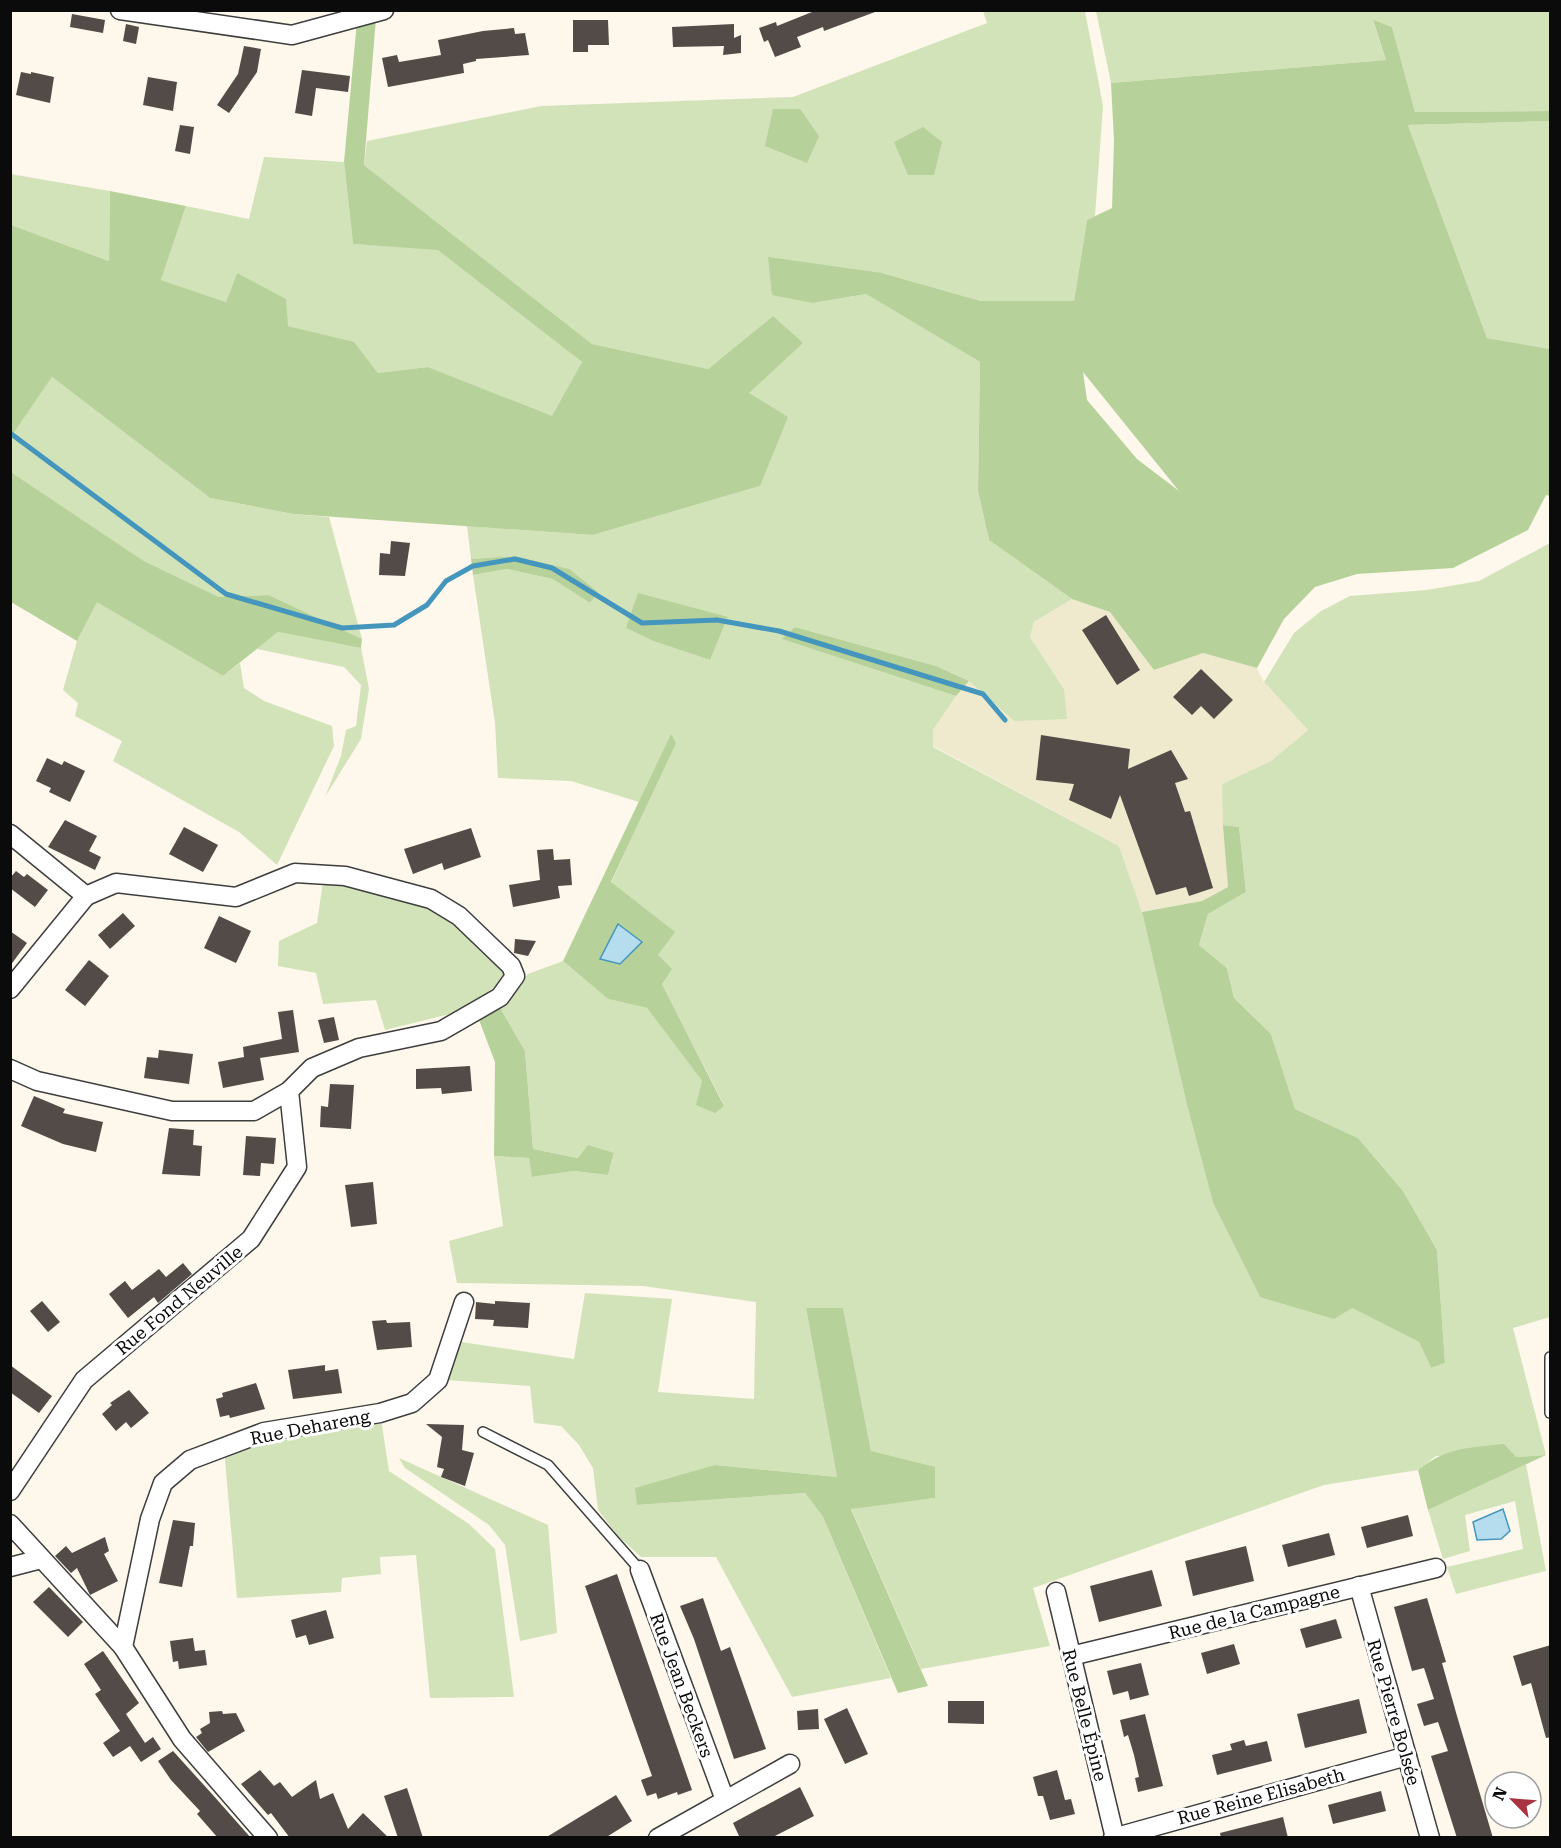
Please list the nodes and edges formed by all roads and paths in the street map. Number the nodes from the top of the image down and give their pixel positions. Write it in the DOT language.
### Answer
graph roads {
  1 [pos="120,10"];
  2 [pos="384,10"];
  3 [pos="10,834"];
  4 [pos="86,896"];
  5 [pos="10,989"];
  6 [pos="10,1069"];
  7 [pos="289,1090"];
  8 [pos="464,1302"];
  9 [pos="1551,1357"];
  10 [pos="1550,1413"];
  11 [pos="483,1432"];
  12 [pos="10,1491"];
  13 [pos="10,1524"];
  14 [pos="41,1559"];
  15 [pos="10,1568"];
  16 [pos="1436,1568"];
  17 [pos="640,1570"];
  18 [pos="1359,1586"];
  19 [pos="1056,1592"];
  20 [pos="123,1647"];
  21 [pos="1071,1656"];
  22 [pos="1407,1756"];
  23 [pos="790,1764"];
  24 [pos="725,1800"];
  25 [pos="1114,1837"];
  26 [pos="268,1838"];
  27 [pos="658,1838"];
  28 [pos="1430,1838"];
  1 -- 2 [label="street"];
  3 -- 4 [label="street"];
  4 -- 5 [label="street"];
  4 -- 7 [label="street"];
  6 -- 7 [label="street"];
  7 -- 12 [label="street, Rue Fond Neuville"];
  8 -- 20 [label="street, Rue Dehareng"];
  9 -- 10 [label="lane"];
  11 -- 17 [label="lane"];
  13 -- 14 [label="street"];
  14 -- 15 [label="street"];
  14 -- 20 [label="street"];
  16 -- 18 [label="street, Rue de la Campagne"];
  17 -- 24 [label="street, Rue Jean Beckers"];
  18 -- 21 [label="street, Rue de la Campagne"];
  18 -- 22 [label="street, Rue Pierre Bolsée"];
  19 -- 21 [label="street, Rue Belle Épine"];
  20 -- 26 [label="street"];
  21 -- 25 [label="street, Rue Belle Épine"];
  22 -- 25 [label="street, Rue Reine Elisabeth"];
  22 -- 28 [label="street, Rue Pierre Bolsée"];
  23 -- 24 [label="street"];
  24 -- 27 [label="street"];
}
